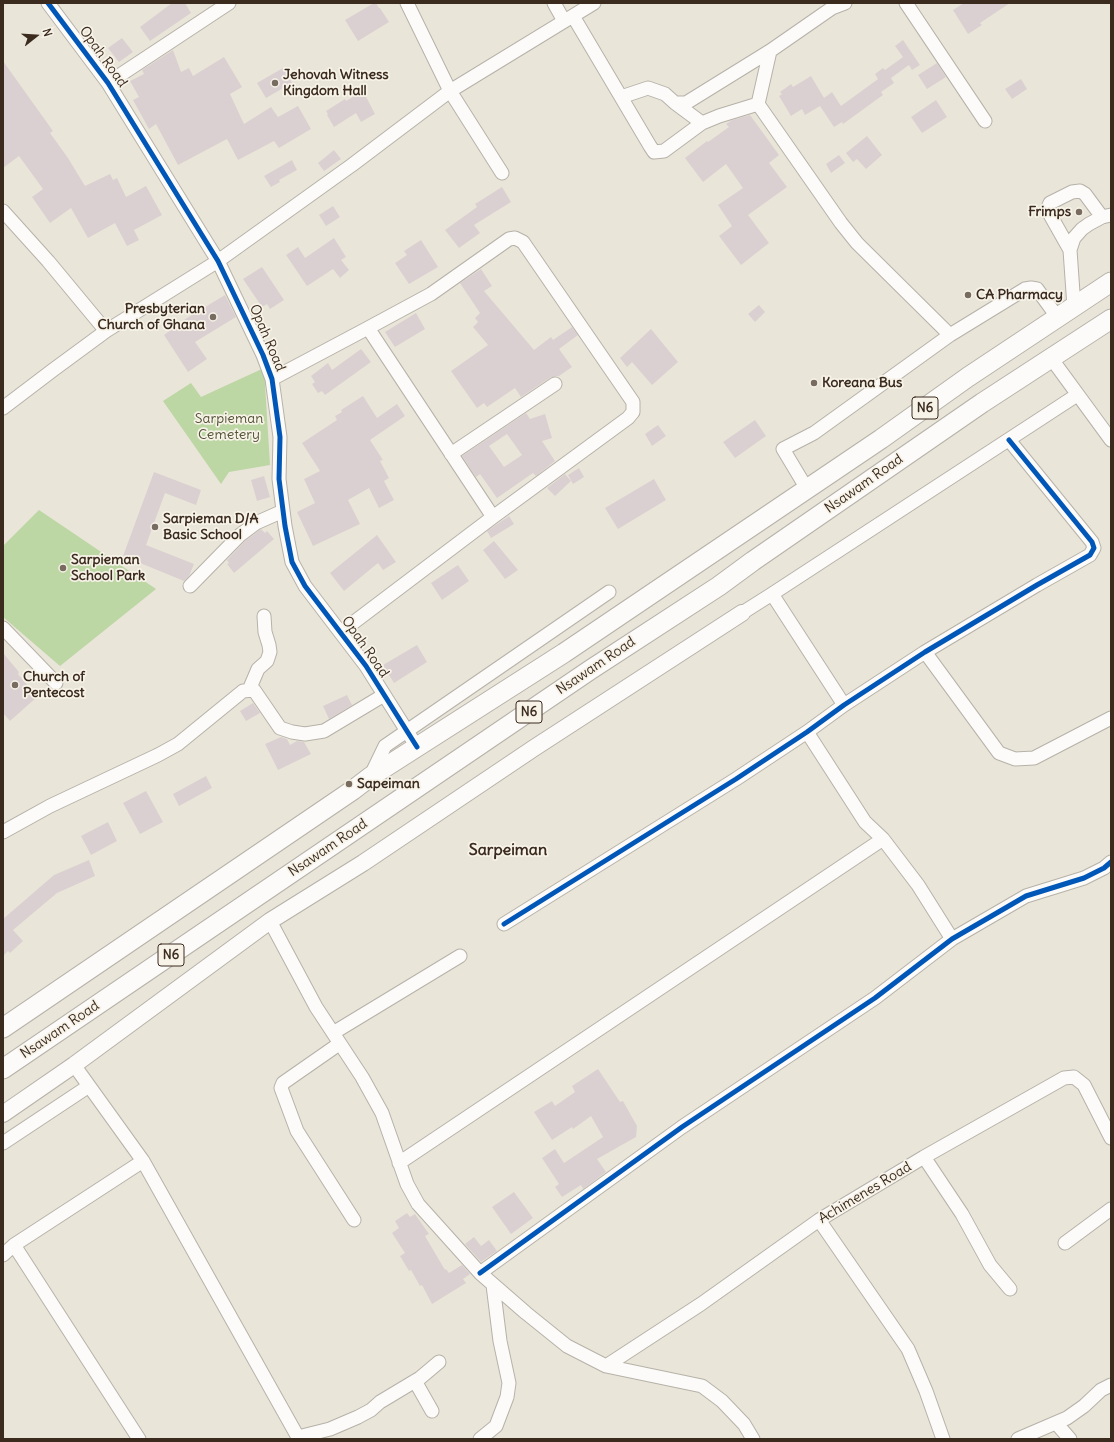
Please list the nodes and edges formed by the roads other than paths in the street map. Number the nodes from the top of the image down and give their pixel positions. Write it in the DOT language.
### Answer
graph roads {
  1 [pos="48,3"];
  2 [pos="229,3"];
  3 [pos="407,3"];
  4 [pos="554,3"];
  5 [pos="594,3"];
  6 [pos="845,3"];
  7 [pos="906,3"];
  8 [pos="569,19"];
  9 [pos="770,51"];
  10 [pos="108,83"];
  11 [pos="450,91"];
  12 [pos="621,97"];
  13 [pos="675,103"];
  14 [pos="758,104"];
  15 [pos="985,120"];
  16 [pos="702,124"];
  17 [pos="502,172"];
  18 [pos="3,211"];
  19 [pos="1106,216"];
  20 [pos="1070,250"];
  21 [pos="218,261"];
  22 [pos="1111,282"];
  23 [pos="1074,307"];
  24 [pos="1058,318"];
  25 [pos="1111,319"];
  26 [pos="368,328"];
  27 [pos="106,331"];
  28 [pos="950,335"];
  29 [pos="1051,358"];
  30 [pos="272,379"];
  31 [pos="555,384"];
  32 [pos="1077,395"];
  33 [pos="3,408"];
  34 [pos="1009,440"];
  35 [pos="1111,440"];
  36 [pos="451,454"];
  37 [pos="807,489"];
  38 [pos="283,512"];
  39 [pos="493,517"];
  40 [pos="190,586"];
  41 [pos="609,592"];
  42 [pos="772,594"];
  43 [pos="742,613"];
  44 [pos="264,616"];
  45 [pos="3,628"];
  46 [pos="341,632"];
  47 [pos="925,652"];
  48 [pos="56,683"];
  49 [pos="249,690"];
  50 [pos="384,695"];
  51 [pos="844,705"];
  52 [pos="1111,718"];
  53 [pos="807,732"];
  54 [pos="412,739"];
  55 [pos="3,832"];
  56 [pos="883,839"];
  57 [pos="1111,862"];
  58 [pos="270,921"];
  59 [pos="504,924"];
  60 [pos="952,939"];
  61 [pos="460,956"];
  62 [pos="3,1028"];
  63 [pos="336,1038"];
  64 [pos="74,1065"];
  65 [pos="3,1069"];
  66 [pos="89,1086"];
  67 [pos="3,1114"];
  68 [pos="1111,1138"];
  69 [pos="3,1143"];
  70 [pos="924,1157"];
  71 [pos="143,1161"];
  72 [pos="399,1163"];
  73 [pos="1111,1209"];
  74 [pos="354,1220"];
  75 [pos="819,1220"];
  76 [pos="1065,1243"];
  77 [pos="14,1245"];
  78 [pos="3,1255"];
  79 [pos="480,1273"];
  80 [pos="493,1285"];
  81 [pos="1010,1290"];
  82 [pos="439,1362"];
  83 [pos="606,1366"];
  84 [pos="415,1381"];
  85 [pos="1111,1385"];
  86 [pos="432,1411"];
  87 [pos="1056,1423"];
  88 [pos="329,1434"];
  89 [pos="298,1438"];
  90 [pos="139,1439"];
  91 [pos="480,1439"];
  92 [pos="753,1439"];
  93 [pos="943,1439"];
  94 [pos="1018,1439"];
  95 [pos="1070,1439"];
  1 -- 10 [label="street, Opah Road"];
  2 -- 10 [label="street"];
  3 -- 11 [label="street"];
  4 -- 8 [label="street"];
  5 -- 8 [label="street"];
  6 -- 9 [label="street"];
  7 -- 15 [label="street"];
  8 -- 11 [label="street"];
  8 -- 12 [label="street"];
  9 -- 13 [label="street"];
  9 -- 14 [label="street"];
  10 -- 21 [label="street, Opah Road"];
  11 -- 17 [label="street"];
  11 -- 21 [label="street"];
  12 -- 13 [label="street"];
  12 -- 16 [label="street"];
  13 -- 16 [label="street"];
  14 -- 16 [label="street"];
  14 -- 28 [label="street"];
  18 -- 27 [label="street"];
  19 -- 20 [label="street"];
  19 -- 20 [label="street"];
  20 -- 23 [label="street"];
  21 -- 27 [label="street"];
  21 -- 30 [label="street, Opah Road"];
  22 -- 23 [label="highway, Nsawam Road / N6"];
  23 -- 24 [label="highway, Nsawam Road / N6"];
  24 -- 28 [label="street"];
  24 -- 37 [label="highway, Nsawam Road / N6"];
  25 -- 29 [label="highway, Nsawam Road / N6"];
  26 -- 30 [label="street"];
  26 -- 36 [label="street"];
  26 -- 39 [label="street"];
  27 -- 33 [label="street"];
  28 -- 37 [label="street"];
  29 -- 32 [label="street"];
  29 -- 65 [label="highway, Nsawam Road / N6"];
  30 -- 38 [label="street, Opah Road"];
  31 -- 36 [label="street"];
  32 -- 34 [label="street"];
  32 -- 35 [label="street"];
  34 -- 42 [label="street"];
  34 -- 47 [label="street"];
  36 -- 39 [label="street"];
  37 -- 54 [label="highway, Nsawam Road / N6"];
  38 -- 40 [label="street"];
  38 -- 46 [label="street, Opah Road"];
  39 -- 46 [label="street"];
  41 -- 54 [label="street"];
  42 -- 43 [label="street"];
  42 -- 51 [label="street"];
  43 -- 58 [label="main road"];
  44 -- 49 [label="street"];
  45 -- 48 [label="street"];
  46 -- 50 [label="street, Opah Road"];
  47 -- 51 [label="street"];
  47 -- 52 [label="street"];
  49 -- 50 [label="street"];
  49 -- 55 [label="street"];
  50 -- 54 [label="street, Opah Road"];
  51 -- 53 [label="street"];
  53 -- 56 [label="street"];
  53 -- 59 [label="street"];
  54 -- 62 [label="highway, Nsawam Road / N6"];
  56 -- 60 [label="street"];
  56 -- 72 [label="street"];
  57 -- 60 [label="street"];
  58 -- 63 [label="street"];
  58 -- 64 [label="main road"];
  60 -- 79 [label="street"];
  61 -- 63 [label="street"];
  63 -- 72 [label="street"];
  63 -- 74 [label="street"];
  64 -- 66 [label="street"];
  64 -- 67 [label="main road"];
  66 -- 69 [label="street"];
  66 -- 71 [label="street"];
  68 -- 70 [label="street, Achimenes Road"];
  70 -- 75 [label="street, Achimenes Road"];
  70 -- 81 [label="street"];
  71 -- 77 [label="street"];
  71 -- 89 [label="street"];
  72 -- 79 [label="street"];
  73 -- 76 [label="street"];
  75 -- 83 [label="street, Achimenes Road"];
  75 -- 93 [label="street"];
  77 -- 78 [label="street"];
  77 -- 90 [label="street"];
  79 -- 80 [label="street"];
  80 -- 83 [label="street"];
  80 -- 91 [label="street"];
  82 -- 84 [label="street"];
  83 -- 92 [label="street"];
  84 -- 86 [label="street"];
  84 -- 88 [label="street"];
  85 -- 87 [label="street"];
  87 -- 94 [label="street"];
  87 -- 95 [label="street"];
  88 -- 89 [label="street"];
}
